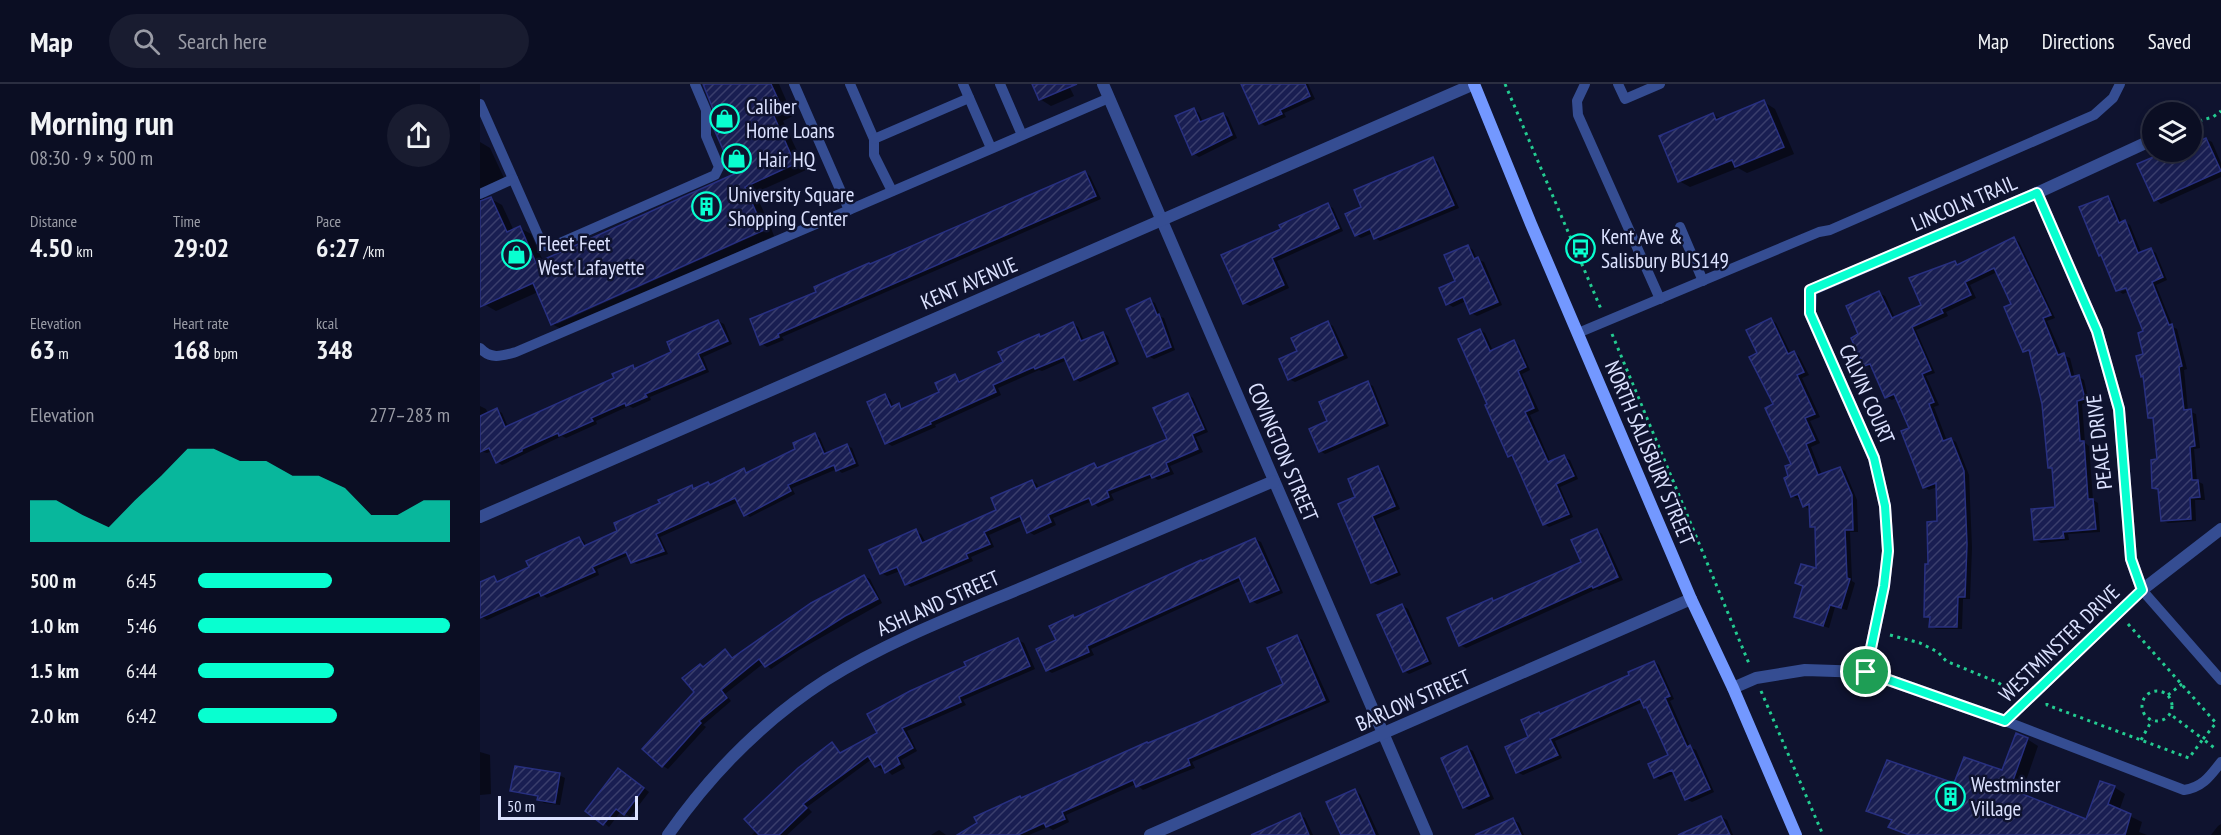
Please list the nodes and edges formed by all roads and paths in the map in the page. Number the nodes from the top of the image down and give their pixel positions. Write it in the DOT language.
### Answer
graph roads {
  1 [pos="695,84"];
  2 [pos="794,84"];
  3 [pos="850,84"];
  4 [pos="963,84"];
  5 [pos="1000,84"];
  6 [pos="1103,84"];
  7 [pos="1474,84"];
  8 [pos="1505,84"];
  9 [pos="1585,84"];
  10 [pos="1618,84"];
  11 [pos="1660,84"];
  12 [pos="2120,84"];
  13 [pos="969,98"];
  14 [pos="1109,98"];
  15 [pos="480,104"];
  16 [pos="2221,111"];
  17 [pos="2202,120"];
  18 [pos="485,127"];
  19 [pos="1022,135"];
  20 [pos="874,139"];
  21 [pos="2142,145"];
  22 [pos="991,148"];
  23 [pos="513,179"];
  24 [pos="891,191"];
  25 [pos="2037,193"];
  26 [pos="480,194"];
  27 [pos="849,210"];
  28 [pos="1162,220"];
  29 [pos="1680,227"];
  30 [pos="1703,281"];
  31 [pos="1659,299"];
  32 [pos="1597,301"];
  33 [pos="1810,313"];
  34 [pos="1578,333"];
  35 [pos="1614,339"];
  36 [pos="480,348"];
  37 [pos="1274,481"];
  38 [pos="480,517"];
  39 [pos="2221,529"];
  40 [pos="2142,590"];
  41 [pos="1691,599"];
  42 [pos="2120,631"];
  43 [pos="1890,635"];
  44 [pos="1747,657"];
  45 [pos="1866,672"];
  46 [pos="2221,680"];
  47 [pos="2182,684"];
  48 [pos="1733,688"];
  49 [pos="2013,692"];
  50 [pos="2168,695"];
  51 [pos="2049,698"];
  52 [pos="1766,702"];
  53 [pos="2170,714"];
  54 [pos="2152,720"];
  55 [pos="2005,721"];
  56 [pos="1383,734"];
  57 [pos="2140,740"];
  58 [pos="2203,740"];
  59 [pos="2221,752"];
  60 [pos="2221,762"];
  61 [pos="668,835"];
  62 [pos="1150,835"];
  63 [pos="1427,835"];
  64 [pos="1796,835"];
  65 [pos="1823,835"];
  1 -- 23 [label="lane"];
  2 -- 27 [label="lane"];
  3 -- 20 [label="lane"];
  4 -- 13 [label="lane"];
  5 -- 19 [label="lane"];
  6 -- 14 [label="street, COVINGTON STREET"];
  7 -- 28 [label="street, KENT AVENUE"];
  7 -- 34 [label="street, NORTH SALISBURY STREET"];
  8 -- 32 [label="path"];
  9 -- 31 [label="lane"];
  10 -- 11 [label="lane"];
  12 -- 30 [label="lane"];
  13 -- 20 [label="lane"];
  13 -- 22 [label="lane"];
  14 -- 19 [label="lane"];
  14 -- 28 [label="street, COVINGTON STREET"];
  15 -- 18 [label="lane"];
  16 -- 17 [label="path"];
  18 -- 23 [label="lane"];
  19 -- 22 [label="lane"];
  20 -- 24 [label="lane"];
  21 -- 25 [label="street, LINCOLN TRAIL"];
  22 -- 24 [label="lane"];
  23 -- 26 [label="lane"];
  24 -- 27 [label="lane"];
  25 -- 33 [label="street, LINCOLN TRAIL"];
  25 -- 40 [label="street, PEACE DRIVE"];
  27 -- 36 [label="lane"];
  28 -- 37 [label="street, COVINGTON STREET"];
  28 -- 38 [label="street, KENT AVENUE"];
  29 -- 30 [label="lane"];
  30 -- 31 [label="lane"];
  31 -- 34 [label="lane"];
  33 -- 45 [label="street, CALVIN COURT"];
  34 -- 41 [label="street, NORTH SALISBURY STREET"];
  35 -- 44 [label="path"];
  37 -- 56 [label="street, COVINGTON STREET"];
  37 -- 61 [label="street, ASHLAND STREET"];
  39 -- 40 [label="street, WESTMINSTER DRIVE"];
  40 -- 46 [label="lane"];
  40 -- 55 [label="street, WESTMINSTER DRIVE"];
  41 -- 48 [label="street, NORTH SALISBURY STREET"];
  41 -- 56 [label="street, BARLOW STREET"];
  42 -- 47 [label="path"];
  43 -- 49 [label="path"];
  45 -- 48 [label="street, WESTMINSTER DRIVE"];
  45 -- 55 [label="street, WESTMINSTER DRIVE"];
  47 -- 50 [label="path"];
  47 -- 58 [label="path"];
  48 -- 64 [label="street, NORTH SALISBURY STREET"];
  50 -- 53 [label="path"];
  50 -- 54 [label="path"];
  51 -- 57 [label="path"];
  52 -- 65 [label="path"];
  53 -- 54 [label="path"];
  53 -- 58 [label="path"];
  54 -- 57 [label="path"];
  55 -- 60 [label="lane"];
  56 -- 62 [label="street, BARLOW STREET"];
  56 -- 63 [label="street, COVINGTON STREET"];
  57 -- 58 [label="path"];
  58 -- 59 [label="path"];
}
